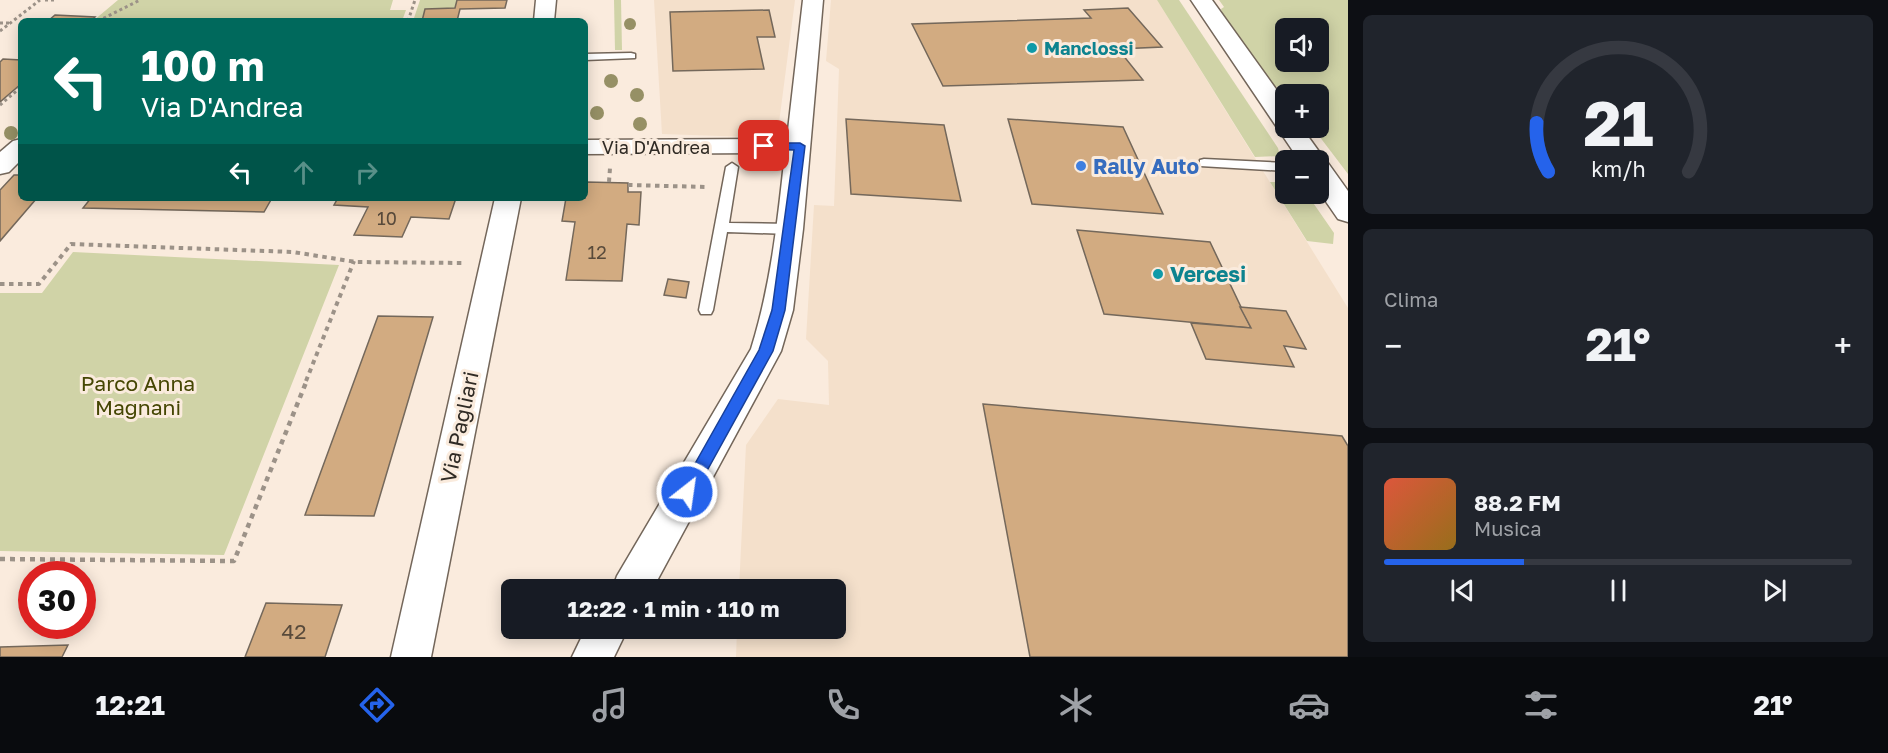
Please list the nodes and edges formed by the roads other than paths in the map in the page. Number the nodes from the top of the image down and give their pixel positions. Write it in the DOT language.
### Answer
graph roads {
  1 [pos="546,0"];
  2 [pos="813,0"];
  3 [pos="1208,5"];
  4 [pos="544,18"];
  5 [pos="631,56"];
  6 [pos="588,57"];
  7 [pos="1275,106"];
  8 [pos="0,144"];
  9 [pos="18,145"];
  10 [pos="800,146"];
  11 [pos="588,147"];
  12 [pos="18,148"];
  13 [pos="1204,163"];
  14 [pos="0,166"];
  15 [pos="1275,166"];
  16 [pos="732,167"];
  17 [pos="1329,185"];
  18 [pos="507,201"];
  19 [pos="1348,212"];
  20 [pos="721,227"];
  21 [pos="790,229"];
  22 [pos="706,310"];
  23 [pos="637,579"];
  24 [pos="602,639"];
  25 [pos="411,657"];
  26 [pos="592,657"];
  1 -- 4 [label="street"];
  2 -- 10 [label="street"];
  3 -- 7 [label="main road"];
  5 -- 6 [label="lane"];
  8 -- 9 [label="street"];
  10 -- 11 [label="street, Via D'Andrea"];
  10 -- 21 [label="street"];
  12 -- 14 [label="street"];
  13 -- 15 [label="lane"];
  16 -- 20 [label="lane"];
  17 -- 19 [label="main road"];
  18 -- 25 [label="street, Via Pagliari"];
  20 -- 21 [label="lane"];
  20 -- 22 [label="lane"];
  21 -- 23 [label="street"];
  24 -- 26 [label="street"];
}
